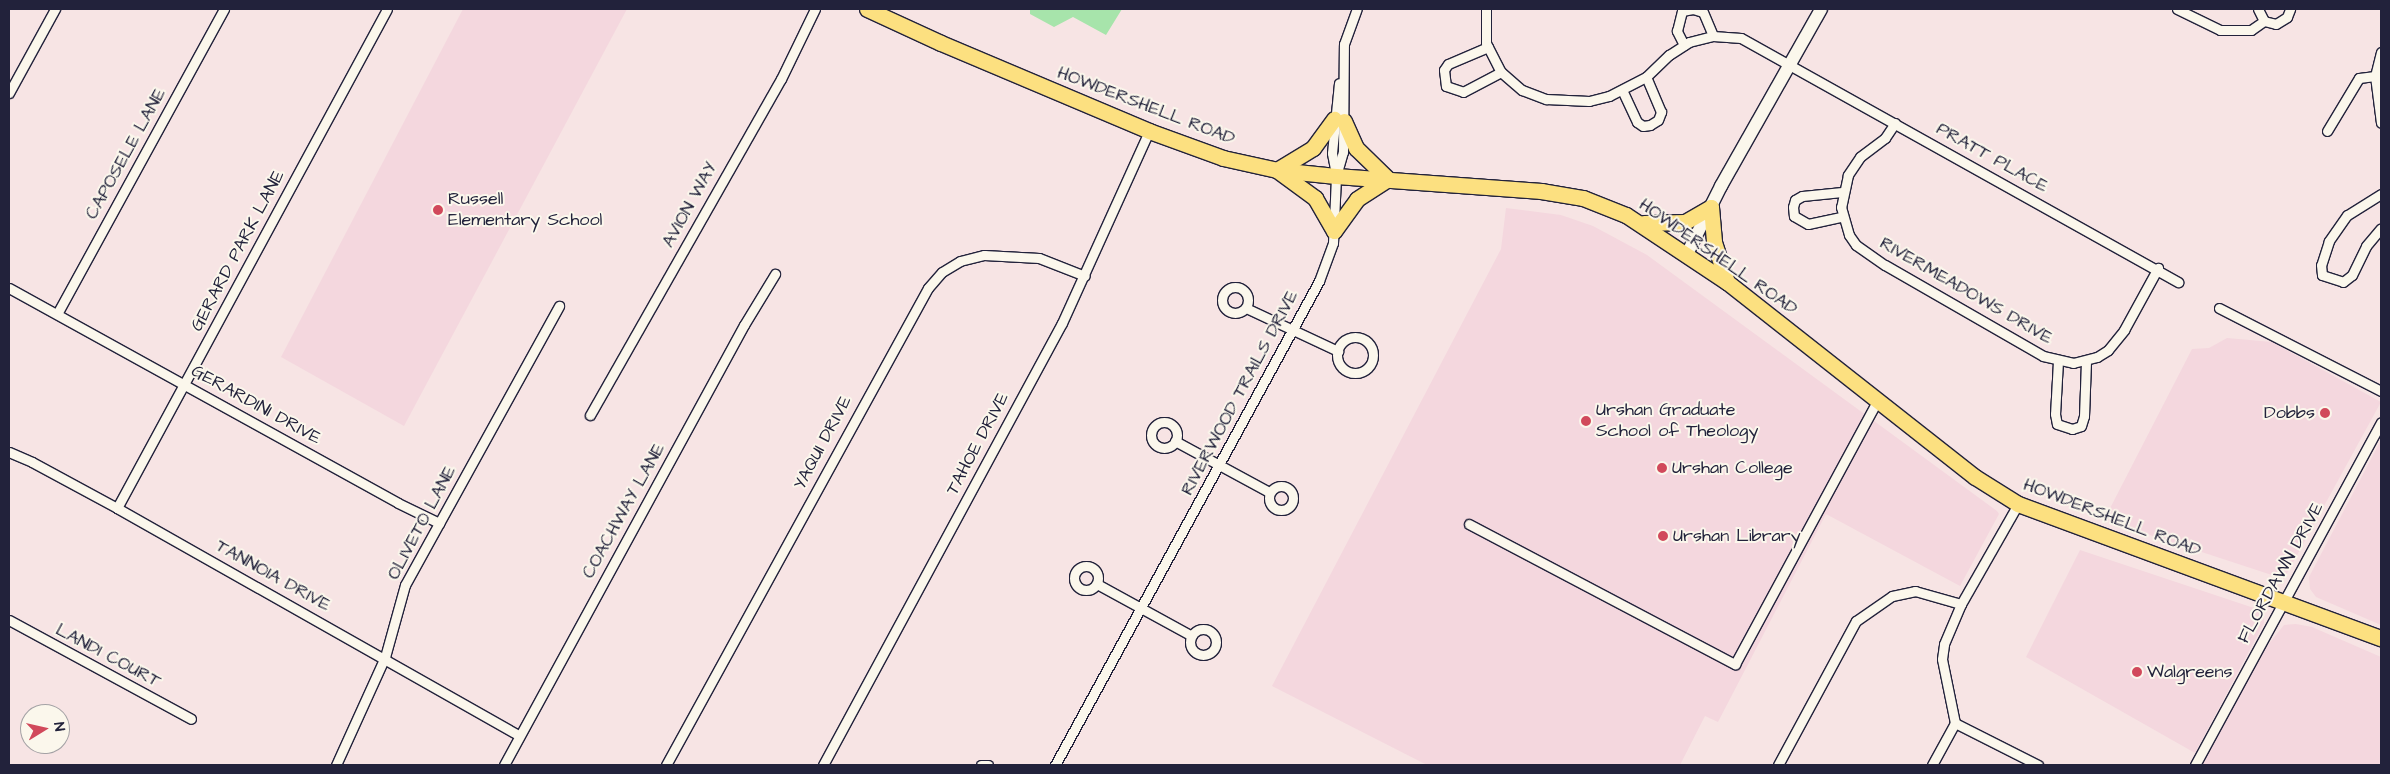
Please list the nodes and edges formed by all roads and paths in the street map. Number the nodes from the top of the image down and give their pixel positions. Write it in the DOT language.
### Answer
graph roads {
  1 [pos="55,9"];
  2 [pos="224,9"];
  3 [pos="387,9"];
  4 [pos="815,9"];
  5 [pos="867,9"];
  6 [pos="1357,9"];
  7 [pos="1486,9"];
  8 [pos="1820,9"];
  9 [pos="2177,9"];
  10 [pos="2258,9"];
  11 [pos="2290,9"];
  12 [pos="2264,21"];
  13 [pos="1713,36"];
  14 [pos="1684,45"];
  15 [pos="1488,47"];
  16 [pos="2381,52"];
  17 [pos="1790,65"];
  18 [pos="1501,72"];
  19 [pos="2375,76"];
  20 [pos="1646,77"];
  21 [pos="1622,92"];
  22 [pos="9,93"];
  23 [pos="2380,104"];
  24 [pos="1339,120"];
  25 [pos="1895,123"];
  26 [pos="2381,123"];
  27 [pos="1149,131"];
  28 [pos="2327,131"];
  29 [pos="1277,170"];
  30 [pos="1336,176"];
  31 [pos="1388,179"];
  32 [pos="1842,192"];
  33 [pos="2381,194"];
  34 [pos="1711,207"];
  35 [pos="1842,217"];
  36 [pos="1639,222"];
  37 [pos="2381,228"];
  38 [pos="1334,231"];
  39 [pos="1687,254"];
  40 [pos="2158,268"];
  41 [pos="775,274"];
  42 [pos="1085,276"];
  43 [pos="1727,282"];
  44 [pos="2178,282"];
  45 [pos="9,288"];
  46 [pos="559,306"];
  47 [pos="1246,308"];
  48 [pos="2219,308"];
  49 [pos="57,314"];
  50 [pos="1292,331"];
  51 [pos="1338,351"];
  52 [pos="2058,361"];
  53 [pos="2086,361"];
  54 [pos="184,385"];
  55 [pos="2381,391"];
  56 [pos="1878,399"];
  57 [pos="590,415"];
  58 [pos="2381,422"];
  59 [pos="1175,441"];
  60 [pos="9,452"];
  61 [pos="1220,466"];
  62 [pos="1269,492"];
  63 [pos="2018,504"];
  64 [pos="117,508"];
  65 [pos="439,523"];
  66 [pos="1469,524"];
  67 [pos="1097,584"];
  68 [pos="2285,601"];
  69 [pos="1961,604"];
  70 [pos="1140,608"];
  71 [pos="9,620"];
  72 [pos="1192,636"];
  73 [pos="2381,638"];
  74 [pos="385,657"];
  75 [pos="192,719"];
  76 [pos="1955,722"];
  77 [pos="519,736"];
  78 [pos="336,765"];
  79 [pos="504,765"];
  80 [pos="666,765"];
  81 [pos="823,765"];
  82 [pos="981,765"];
  83 [pos="988,765"];
  84 [pos="1055,765"];
  85 [pos="1778,765"];
  86 [pos="1932,765"];
  87 [pos="2038,765"];
  88 [pos="2195,765"];
  1 -- 22 [label="street"];
  2 -- 49 [label="street, CAPOSELE LANE"];
  3 -- 54 [label="street, GERARD PARK LANE"];
  4 -- 57 [label="street, AVION WAY"];
  5 -- 27 [label="main road, HOWDERSHELL ROAD"];
  6 -- 24 [label="street, RIVERWOOD TRAILS DRIVE"];
  7 -- 15 [label="street"];
  8 -- 17 [label="street"];
  9 -- 12 [label="street"];
  10 -- 12 [label="street"];
  11 -- 12 [label="street"];
  13 -- 14 [label="street"];
  13 -- 14 [label="street"];
  13 -- 17 [label="street, PRATT PLACE"];
  14 -- 20 [label="street"];
  15 -- 18 [label="street"];
  15 -- 18 [label="street"];
  16 -- 19 [label="street"];
  17 -- 25 [label="street, PRATT PLACE"];
  17 -- 34 [label="street"];
  18 -- 21 [label="street"];
  19 -- 23 [label="street"];
  19 -- 28 [label="street"];
  20 -- 21 [label="street"];
  20 -- 21 [label="street"];
  23 -- 26 [label="street"];
  24 -- 29 [label="main road"];
  24 -- 30 [label="street, RIVERWOOD TRAILS DRIVE"];
  24 -- 31 [label="main road"];
  25 -- 32 [label="street, RIVERMEADOWS DRIVE"];
  25 -- 40 [label="street, PRATT PLACE"];
  27 -- 29 [label="main road, HOWDERSHELL ROAD"];
  27 -- 42 [label="street, TAHOE DRIVE"];
  29 -- 30 [label="main road, HOWDERSHELL ROAD"];
  29 -- 38 [label="main road"];
  30 -- 31 [label="main road, HOWDERSHELL ROAD"];
  30 -- 38 [label="street, RIVERWOOD TRAILS DRIVE"];
  31 -- 36 [label="main road, HOWDERSHELL ROAD"];
  31 -- 38 [label="main road"];
  32 -- 35 [label="street, RIVERMEADOWS DRIVE"];
  32 -- 35 [label="street"];
  33 -- 37 [label="street"];
  34 -- 36 [label="main road"];
  34 -- 39 [label="street"];
  34 -- 43 [label="main road"];
  35 -- 52 [label="street, RIVERMEADOWS DRIVE"];
  36 -- 39 [label="main road, HOWDERSHELL ROAD"];
  38 -- 50 [label="street, RIVERWOOD TRAILS DRIVE"];
  39 -- 43 [label="main road, HOWDERSHELL ROAD"];
  40 -- 44 [label="street, PRATT PLACE"];
  40 -- 53 [label="street"];
  41 -- 77 [label="street, COACHWAY LANE"];
  42 -- 80 [label="street, YAQUI DRIVE"];
  42 -- 81 [label="street, TAHOE DRIVE"];
  43 -- 56 [label="main road, HOWDERSHELL ROAD"];
  45 -- 49 [label="street, GERARDINI DRIVE"];
  46 -- 65 [label="street, OLIVETO LANE"];
  47 -- 50 [label="street"];
  48 -- 55 [label="street"];
  49 -- 54 [label="street, GERARDINI DRIVE"];
  50 -- 51 [label="street"];
  50 -- 61 [label="street, RIVERWOOD TRAILS DRIVE"];
  51 -- 51 [label="street"];
  52 -- 53 [label="street, RIVERMEADOWS DRIVE"];
  52 -- 53 [label="street"];
  54 -- 64 [label="street, GERARD PARK LANE"];
  54 -- 65 [label="street, GERARDINI DRIVE"];
  56 -- 63 [label="main road, HOWDERSHELL ROAD"];
  56 -- 66 [label="street"];
  58 -- 68 [label="street, FLORDAWN DRIVE"];
  59 -- 61 [label="street"];
  60 -- 64 [label="street, TANNOIA DRIVE"];
  61 -- 62 [label="street"];
  61 -- 70 [label="street, RIVERWOOD TRAILS DRIVE"];
  63 -- 68 [label="main road, HOWDERSHELL ROAD"];
  63 -- 69 [label="street"];
  64 -- 74 [label="street, TANNOIA DRIVE"];
  65 -- 74 [label="street, OLIVETO LANE"];
  67 -- 70 [label="street"];
  68 -- 73 [label="main road, HOWDERSHELL ROAD"];
  68 -- 88 [label="street, FLORDAWN DRIVE"];
  69 -- 76 [label="street"];
  69 -- 85 [label="street"];
  70 -- 72 [label="street"];
  70 -- 84 [label="street, RIVERWOOD TRAILS DRIVE"];
  71 -- 75 [label="street, LANDI COURT"];
  74 -- 77 [label="street, TANNOIA DRIVE"];
  74 -- 78 [label="street, OLIVETO LANE"];
  76 -- 86 [label="street"];
  76 -- 87 [label="street"];
  77 -- 79 [label="street, COACHWAY LANE"];
  82 -- 83 [label="street"];
}
